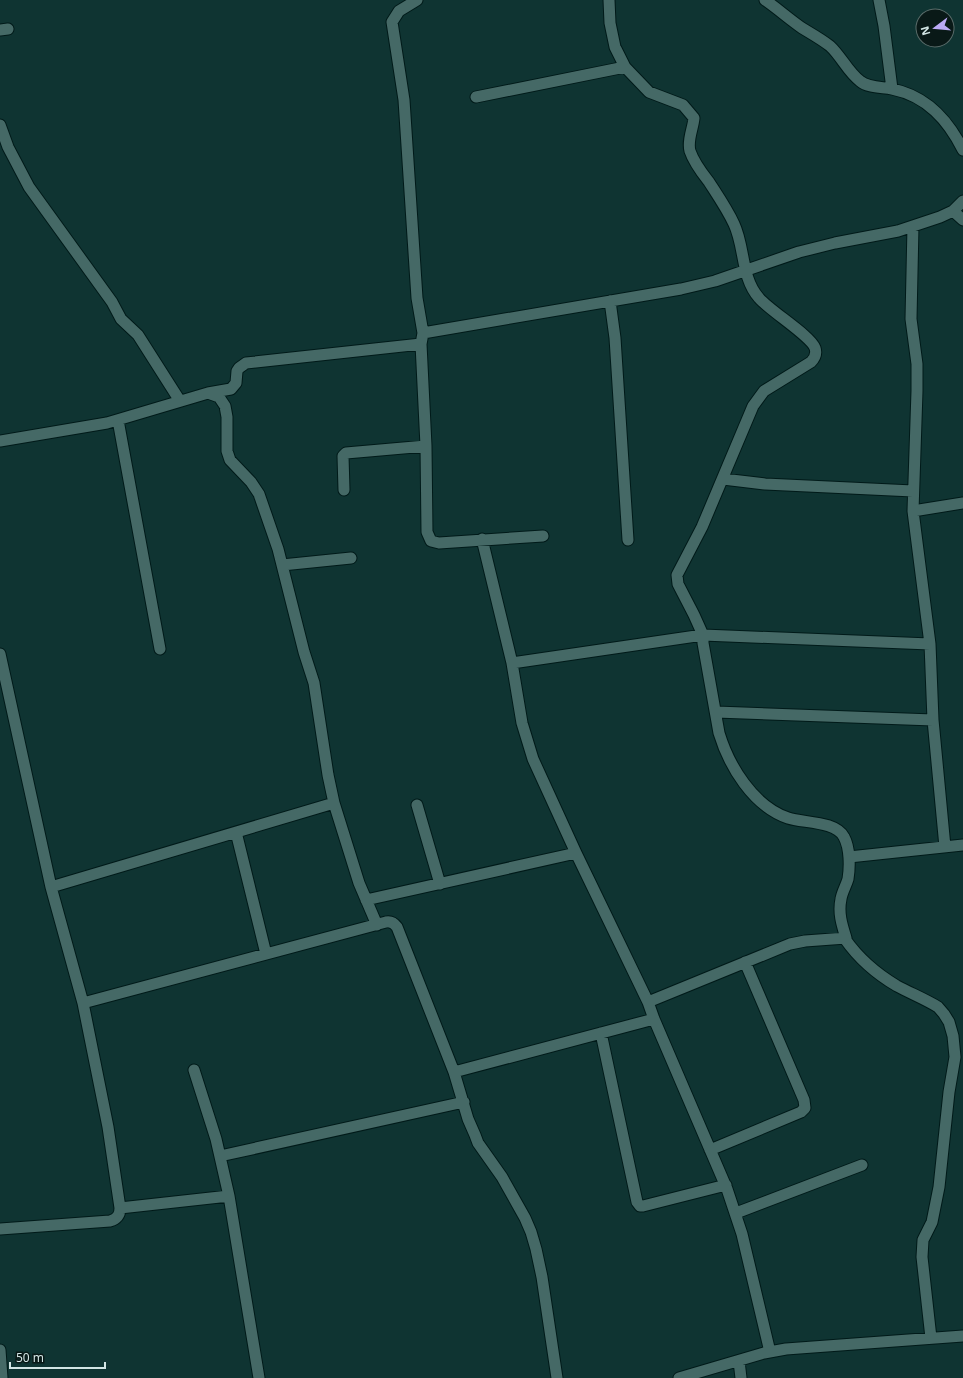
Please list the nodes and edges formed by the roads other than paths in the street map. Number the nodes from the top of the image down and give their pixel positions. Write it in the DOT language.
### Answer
graph roads {
  1 [pos="417,0"];
  2 [pos="609,0"];
  3 [pos="766,0"];
  4 [pos="879,0"];
  5 [pos="625,66"];
  6 [pos="892,89"];
  7 [pos="476,97"];
  8 [pos="0,125"];
  9 [pos="963,150"];
  10 [pos="963,201"];
  11 [pos="954,211"];
  12 [pos="963,220"];
  13 [pos="913,226"];
  14 [pos="746,271"];
  15 [pos="610,301"];
  16 [pos="422,338"];
  17 [pos="208,393"];
  18 [pos="180,401"];
  19 [pos="118,420"];
  20 [pos="0,441"];
  21 [pos="426,446"];
  22 [pos="723,479"];
  23 [pos="344,490"];
  24 [pos="912,491"];
  25 [pos="963,503"];
  26 [pos="913,511"];
  27 [pos="543,536"];
  28 [pos="482,539"];
  29 [pos="628,540"];
  30 [pos="351,558"];
  31 [pos="282,565"];
  32 [pos="703,635"];
  33 [pos="930,644"];
  34 [pos="160,649"];
  35 [pos="0,654"];
  36 [pos="512,663"];
  37 [pos="716,712"];
  38 [pos="933,720"];
  39 [pos="334,802"];
  40 [pos="417,805"];
  41 [pos="236,832"];
  42 [pos="963,845"];
  43 [pos="945,847"];
  44 [pos="576,853"];
  45 [pos="849,857"];
  46 [pos="440,884"];
  47 [pos="51,887"];
  48 [pos="366,900"];
  49 [pos="377,924"];
  50 [pos="846,938"];
  51 [pos="266,954"];
  52 [pos="745,962"];
  53 [pos="648,1002"];
  54 [pos="83,1003"];
  55 [pos="654,1019"];
  56 [pos="601,1033"];
  57 [pos="959,1056"];
  58 [pos="194,1070"];
  59 [pos="454,1072"];
  60 [pos="464,1102"];
  61 [pos="710,1150"];
  62 [pos="220,1156"];
  63 [pos="862,1165"];
  64 [pos="726,1185"];
  65 [pos="229,1196"];
  66 [pos="120,1208"];
  67 [pos="736,1213"];
  68 [pos="0,1229"];
  69 [pos="963,1336"];
  70 [pos="931,1338"];
  71 [pos="0,1350"];
  72 [pos="770,1352"];
  73 [pos="739,1361"];
  74 [pos="2,1378"];
  75 [pos="259,1378"];
  76 [pos="557,1378"];
  77 [pos="679,1378"];
  78 [pos="741,1378"];
  1 -- 16 [label="street"];
  2 -- 5 [label="street"];
  3 -- 6 [label="street"];
  4 -- 6 [label="street"];
  5 -- 7 [label="street"];
  5 -- 14 [label="street"];
  6 -- 9 [label="street"];
  8 -- 18 [label="street"];
  10 -- 11 [label="street"];
  11 -- 12 [label="street"];
  11 -- 13 [label="street"];
  13 -- 14 [label="street"];
  13 -- 24 [label="street"];
  14 -- 15 [label="street"];
  14 -- 22 [label="street"];
  15 -- 16 [label="street"];
  15 -- 29 [label="street"];
  16 -- 17 [label="street"];
  16 -- 21 [label="street"];
  17 -- 18 [label="street"];
  17 -- 31 [label="street"];
  18 -- 19 [label="street"];
  19 -- 20 [label="street"];
  19 -- 34 [label="street"];
  21 -- 23 [label="street"];
  21 -- 28 [label="street"];
  22 -- 24 [label="street"];
  22 -- 32 [label="street"];
  24 -- 26 [label="street"];
  25 -- 26 [label="street"];
  26 -- 33 [label="street"];
  27 -- 28 [label="street"];
  28 -- 36 [label="street"];
  30 -- 31 [label="street"];
  31 -- 39 [label="street"];
  32 -- 33 [label="street"];
  32 -- 36 [label="street"];
  32 -- 37 [label="street"];
  33 -- 38 [label="street"];
  35 -- 47 [label="street"];
  36 -- 44 [label="street"];
  37 -- 38 [label="street"];
  37 -- 45 [label="street"];
  38 -- 43 [label="street"];
  39 -- 41 [label="street"];
  39 -- 48 [label="street"];
  40 -- 46 [label="street"];
  41 -- 47 [label="street"];
  41 -- 51 [label="street"];
  42 -- 43 [label="street"];
  43 -- 45 [label="street"];
  44 -- 46 [label="street"];
  44 -- 53 [label="street"];
  45 -- 50 [label="street"];
  46 -- 48 [label="street"];
  47 -- 54 [label="street"];
  48 -- 49 [label="street"];
  49 -- 51 [label="street"];
  49 -- 59 [label="street"];
  50 -- 52 [label="street"];
  50 -- 57 [label="street"];
  51 -- 54 [label="street"];
  52 -- 53 [label="street"];
  52 -- 61 [label="street"];
  53 -- 55 [label="street"];
  54 -- 66 [label="street"];
  55 -- 56 [label="street"];
  55 -- 61 [label="street"];
  56 -- 59 [label="street"];
  56 -- 64 [label="street"];
  57 -- 70 [label="street"];
  58 -- 62 [label="street"];
  59 -- 60 [label="street"];
  60 -- 62 [label="street"];
  60 -- 76 [label="street"];
  61 -- 64 [label="street"];
  62 -- 65 [label="street"];
  63 -- 67 [label="street"];
  64 -- 67 [label="street"];
  65 -- 66 [label="street"];
  65 -- 75 [label="street"];
  66 -- 68 [label="street"];
  67 -- 72 [label="street"];
  69 -- 70 [label="street"];
  70 -- 72 [label="street"];
  71 -- 74 [label="street"];
  72 -- 73 [label="street"];
  73 -- 77 [label="street"];
  73 -- 78 [label="street"];
}
